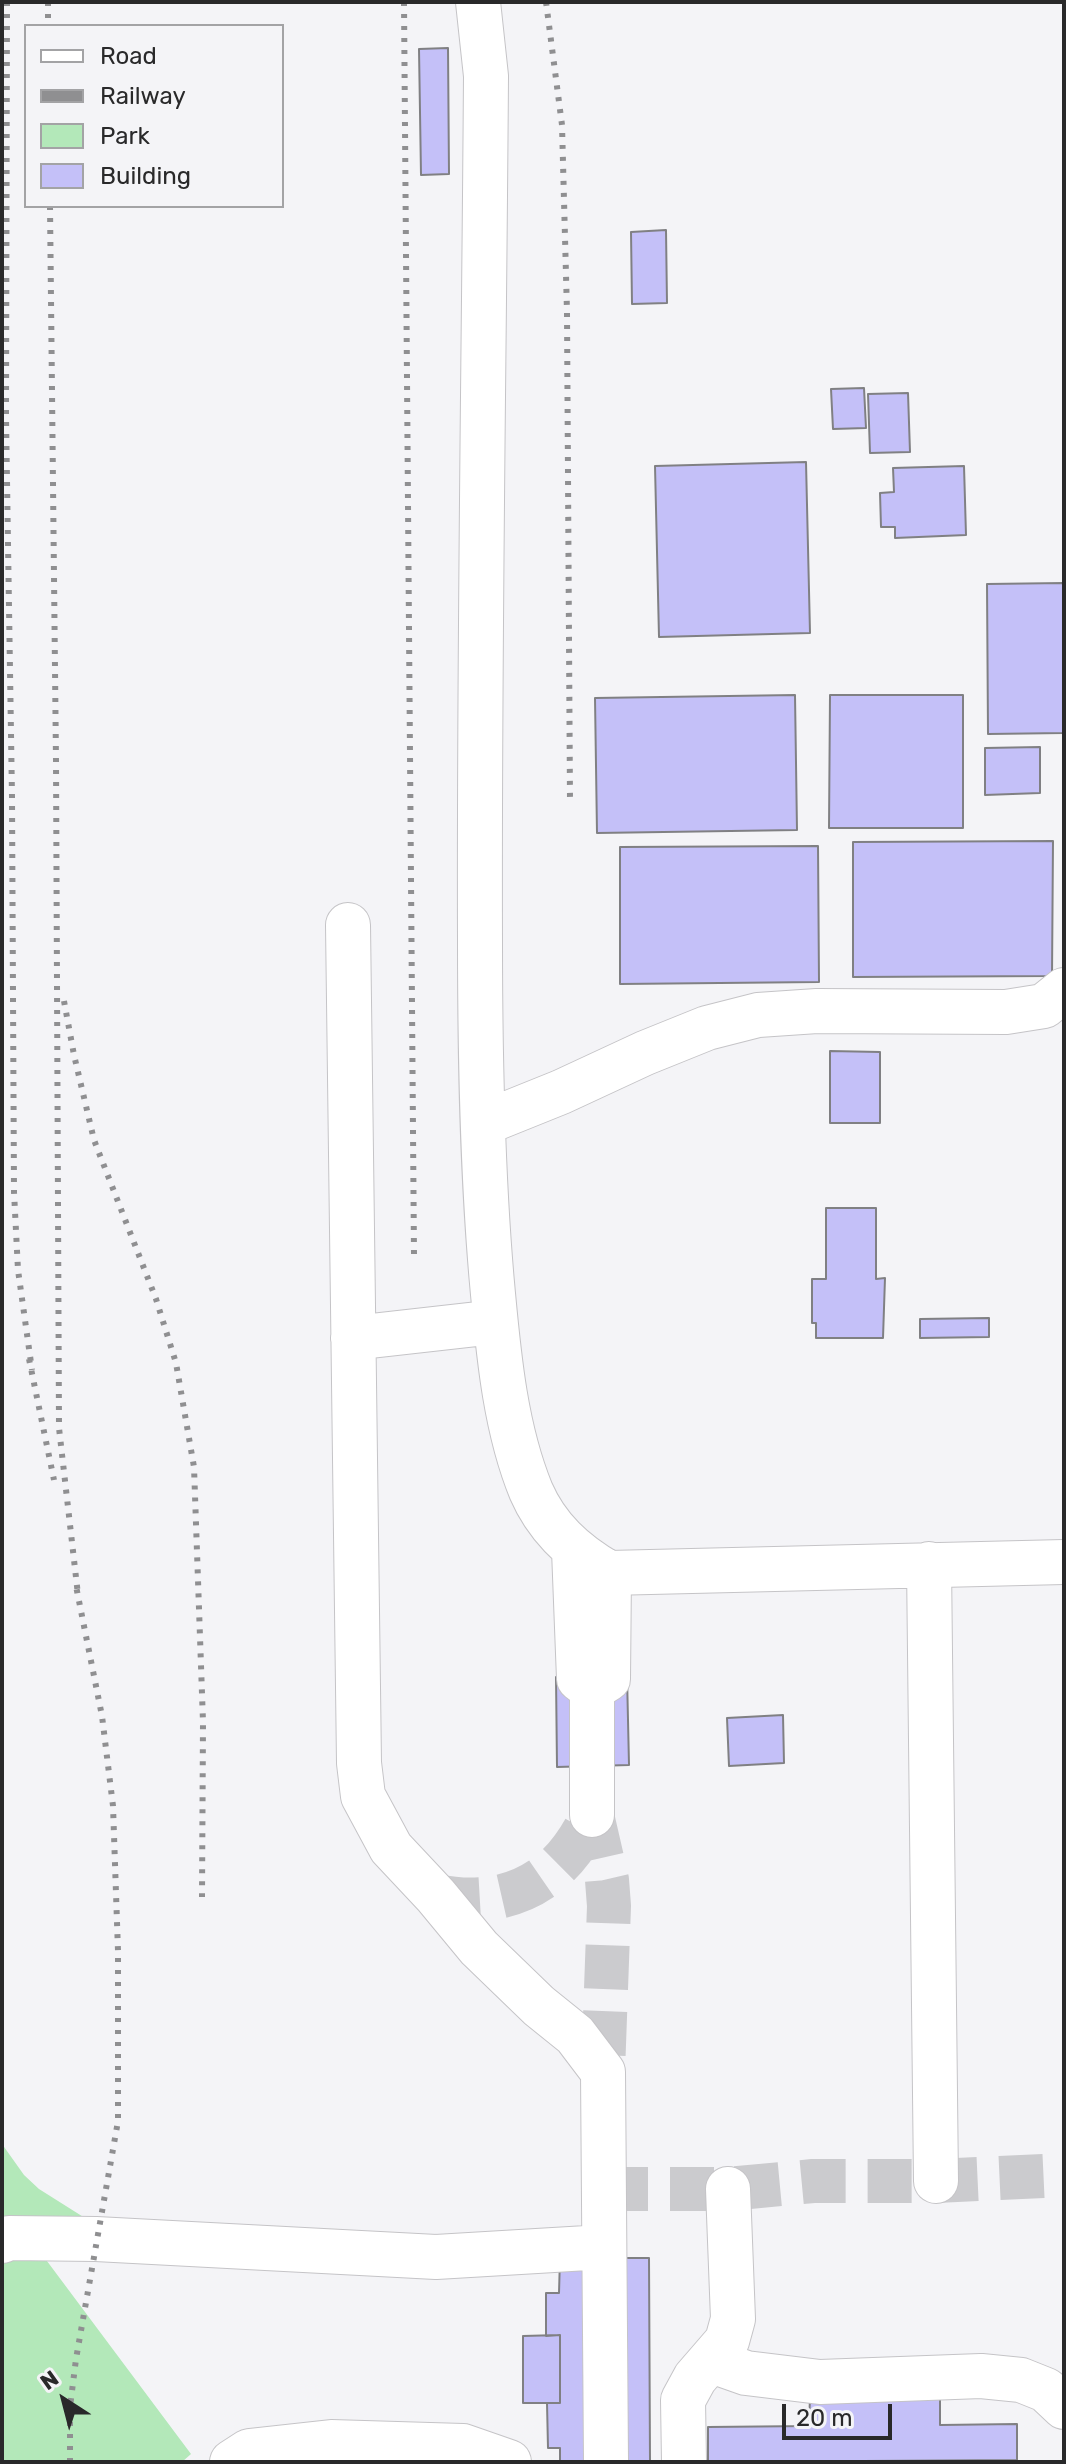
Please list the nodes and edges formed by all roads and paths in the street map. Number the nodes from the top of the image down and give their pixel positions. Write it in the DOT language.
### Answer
graph roads {
  1 [pos="478,2"];
  2 [pos="348,925"];
  3 [pos="1064,990"];
  4 [pos="484,1123"];
  5 [pos="495,1322"];
  6 [pos="353,1338"];
  7 [pos="592,1561"];
  8 [pos="1064,1562"];
  9 [pos="929,1564"];
  10 [pos="592,1815"];
  11 [pos="936,2181"];
  12 [pos="728,2189"];
  13 [pos="2,2241"];
  14 [pos="604,2247"];
  15 [pos="712,2361"];
  16 [pos="1064,2407"];
  17 [pos="232,2462"];
  18 [pos="509,2462"];
  19 [pos="606,2462"];
  20 [pos="684,2462"];
  1 -- 4 [label="lane"];
  2 -- 6 [label="lane"];
  3 -- 4 [label="lane"];
  4 -- 5 [label="lane"];
  5 -- 6 [label="lane"];
  5 -- 7 [label="lane"];
  6 -- 14 [label="lane"];
  7 -- 9 [label="lane"];
  7 -- 10 [label="lane"];
  8 -- 9 [label="lane"];
  9 -- 11 [label="lane"];
  12 -- 15 [label="lane"];
  13 -- 14 [label="lane"];
  14 -- 19 [label="lane"];
  15 -- 16 [label="lane"];
  15 -- 20 [label="lane"];
  17 -- 18 [label="lane"];
}
